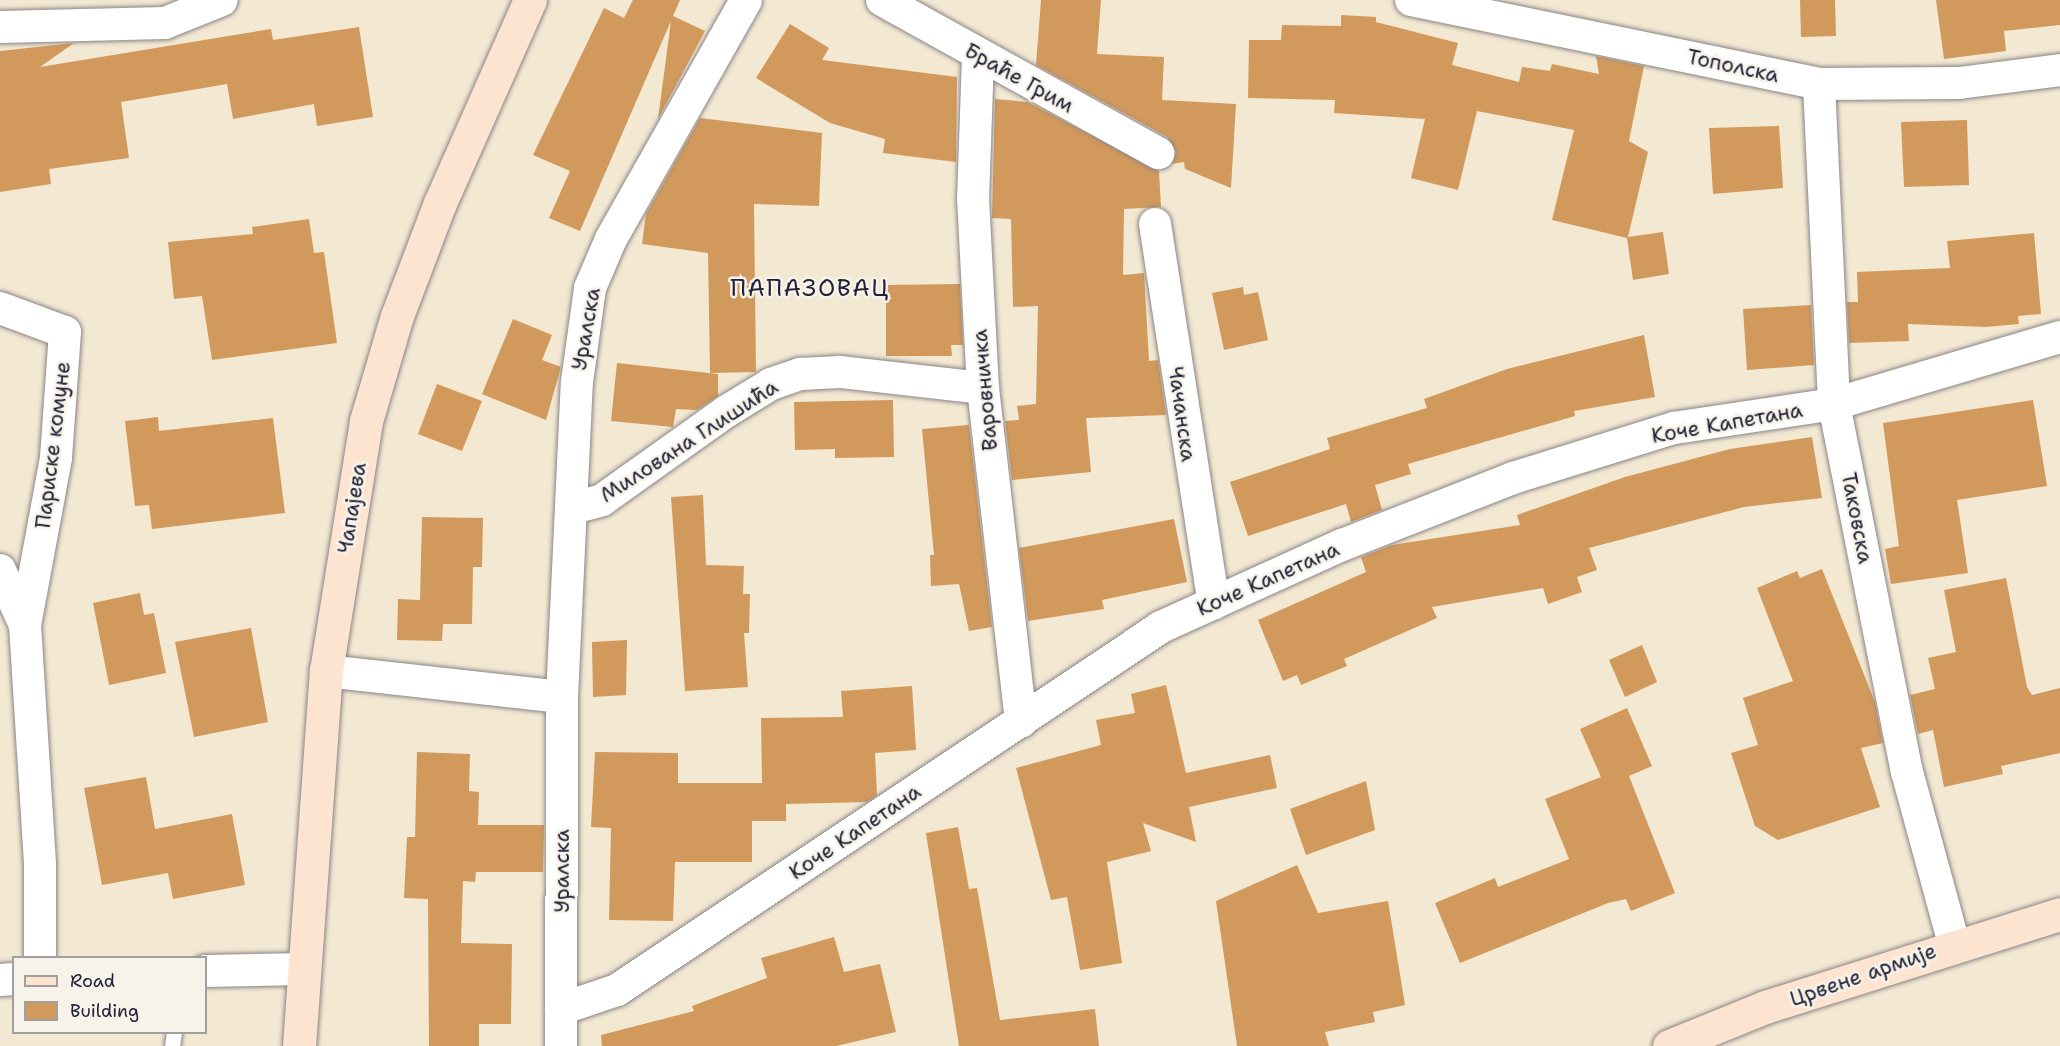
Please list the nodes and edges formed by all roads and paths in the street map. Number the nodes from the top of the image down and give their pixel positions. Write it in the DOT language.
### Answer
graph roads {
  1 [pos="221,0"];
  2 [pos="530,0"];
  3 [pos="746,0"];
  4 [pos="882,0"];
  5 [pos="1411,0"];
  6 [pos="0,27"];
  7 [pos="978,57"];
  8 [pos="2060,70"];
  9 [pos="1819,84"];
  10 [pos="1158,153"];
  11 [pos="1155,224"];
  12 [pos="0,308"];
  13 [pos="2060,337"];
  14 [pos="983,388"];
  15 [pos="1834,404"];
  16 [pos="573,508"];
  17 [pos="0,570"];
  18 [pos="1214,603"];
  19 [pos="25,625"];
  20 [pos="326,670"];
  21 [pos="562,696"];
  22 [pos="1021,722"];
  23 [pos="2060,914"];
  24 [pos="1954,944"];
  25 [pos="40,956"];
  26 [pos="304,969"];
  27 [pos="207,971"];
  28 [pos="561,1009"];
  29 [pos="299,1046"];
  30 [pos="561,1046"];
  31 [pos="1669,1046"];
  1 -- 6 [label="street"];
  2 -- 20 [label="street, Чапајева"];
  3 -- 16 [label="street, Уралска"];
  4 -- 7 [label="street, Браће Грим"];
  5 -- 9 [label="street, Тополска"];
  7 -- 10 [label="street, Браће Грим"];
  7 -- 14 [label="street, Варовничка"];
  8 -- 9 [label="street, Тополска"];
  9 -- 15 [label="street, Таковска"];
  11 -- 18 [label="street, Чачанска"];
  12 -- 19 [label="street, Париске комуне"];
  13 -- 15 [label="street, Коче Капетана"];
  14 -- 16 [label="street, Милована Глишића"];
  14 -- 22 [label="street, Варовничка"];
  15 -- 18 [label="street, Коче Капетана"];
  15 -- 24 [label="street, Таковска"];
  16 -- 21 [label="street, Уралска"];
  17 -- 19 [label="street, Париске комуне"];
  18 -- 22 [label="street, Коче Капетана"];
  19 -- 25 [label="street, Париске комуне"];
  20 -- 21 [label="street"];
  20 -- 26 [label="street, Чапајева"];
  21 -- 28 [label="street, Уралска"];
  22 -- 28 [label="street, Коче Капетана"];
  23 -- 24 [label="street, Црвене армије"];
  24 -- 31 [label="street, Црвене армије"];
  26 -- 27 [label="street"];
  26 -- 29 [label="street, Чапајева"];
  28 -- 30 [label="street, Уралска"];
}
